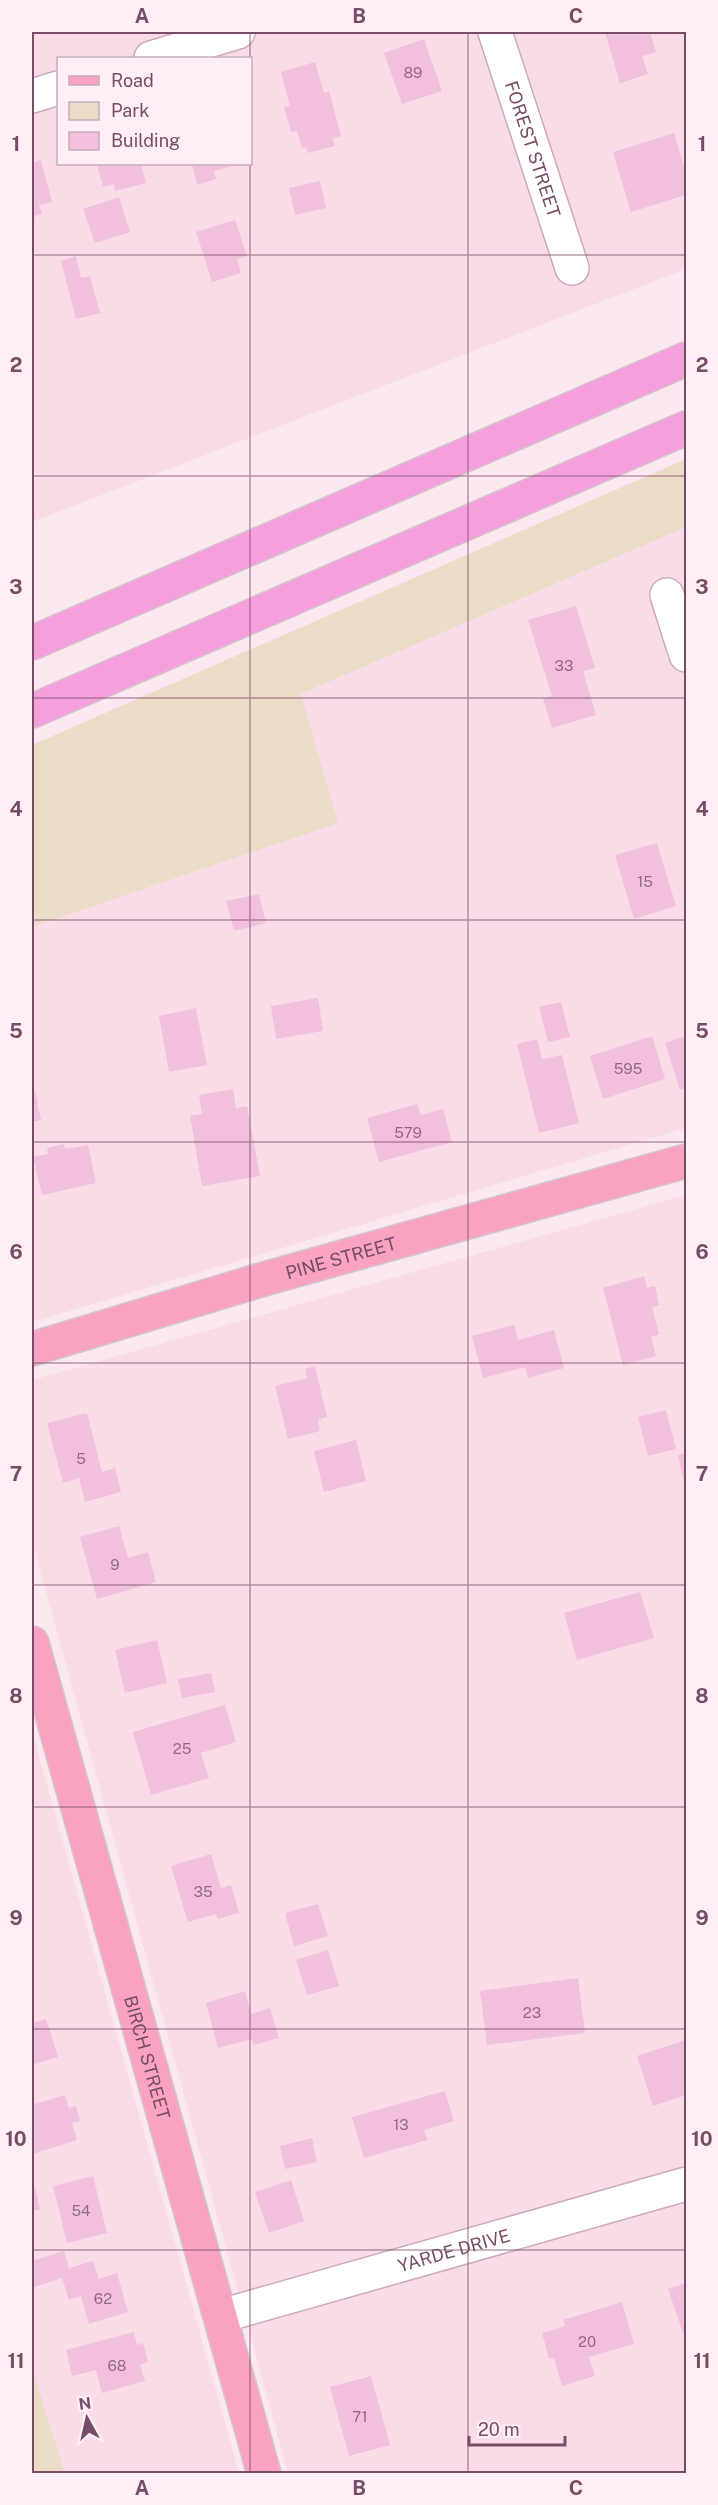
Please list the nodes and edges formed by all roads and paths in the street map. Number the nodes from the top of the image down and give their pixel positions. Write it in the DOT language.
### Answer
graph roads {
  1 [pos="238,32"];
  2 [pos="495,32"];
  3 [pos="155,57"];
  4 [pos="57,88"];
  5 [pos="32,96"];
  6 [pos="572,268"];
  7 [pos="687,359"];
  8 [pos="687,428"];
  9 [pos="667,595"];
  10 [pos="32,643"];
  11 [pos="687,655"];
  12 [pos="32,711"];
  13 [pos="687,1161"];
  14 [pos="32,1349"];
  15 [pos="32,1643"];
  16 [pos="687,2184"];
  17 [pos="221,2316"];
  18 [pos="264,2474"];
  1 -- 3 [label="street"];
  2 -- 6 [label="street, FOREST STREET"];
  4 -- 5 [label="street"];
  7 -- 10 [label="highway"];
  8 -- 12 [label="highway"];
  9 -- 11 [label="street"];
  13 -- 14 [label="main road, PINE STREET"];
  15 -- 17 [label="main road, BIRCH STREET"];
  16 -- 17 [label="street, YARDE DRIVE"];
  17 -- 18 [label="main road, BIRCH STREET"];
}
